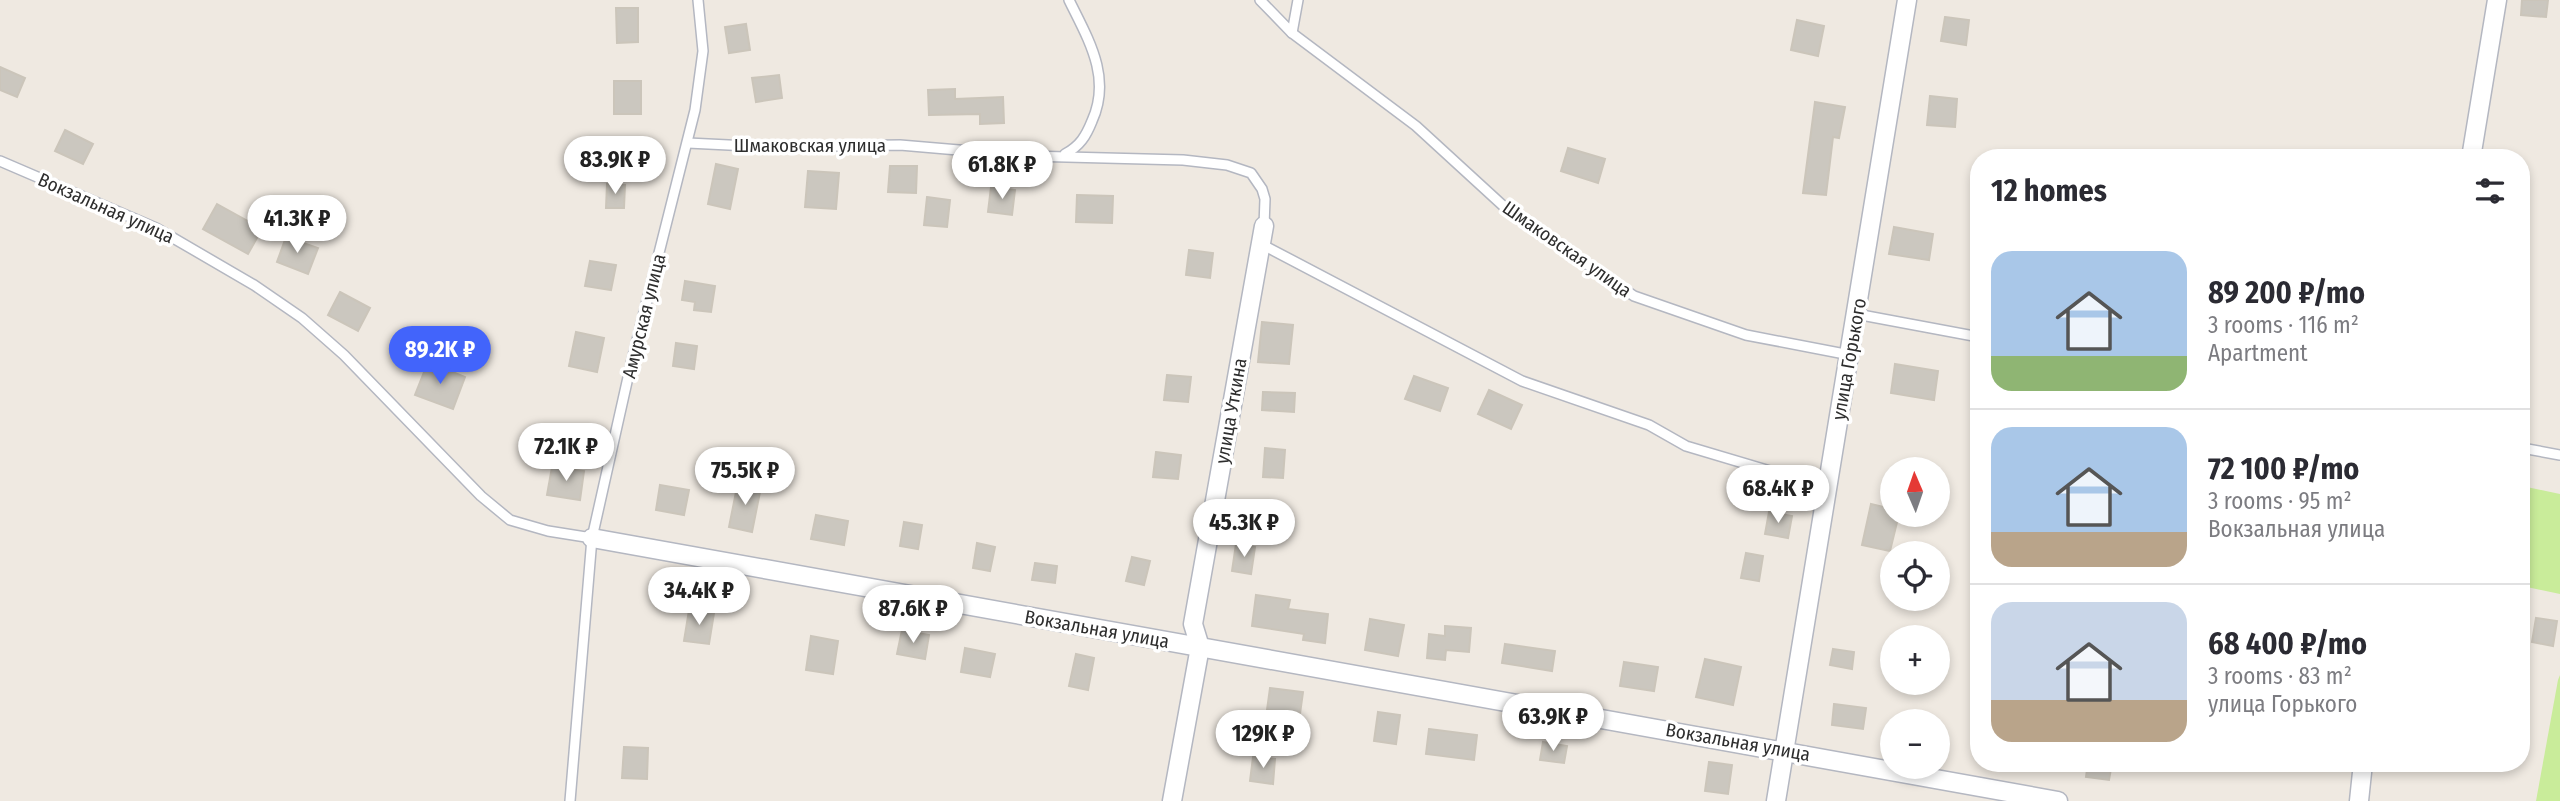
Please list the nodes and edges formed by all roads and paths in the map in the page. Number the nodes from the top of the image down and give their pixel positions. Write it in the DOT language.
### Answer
graph roads {
  1 [pos="698,0"];
  2 [pos="1069,0"];
  3 [pos="1298,0"];
  4 [pos="1907,0"];
  5 [pos="2497,0"];
  6 [pos="1262,2"];
  7 [pos="1292,33"];
  8 [pos="688,143"];
  9 [pos="2472,149"];
  10 [pos="1064,155"];
  11 [pos="0,161"];
  12 [pos="1263,235"];
  13 [pos="1856,314"];
  14 [pos="1970,335"];
  15 [pos="1850,355"];
  16 [pos="2530,449"];
  17 [pos="2560,454"];
  18 [pos="1827,488"];
  19 [pos="592,538"];
  20 [pos="1200,647"];
  21 [pos="1785,750"];
  22 [pos="2361,772"];
  23 [pos="570,801"];
  24 [pos="1172,801"];
  25 [pos="1776,801"];
  26 [pos="2058,801"];
  27 [pos="2359,801"];
  1 -- 8 [label="lane, Амурская улица"];
  2 -- 10 [label="lane"];
  3 -- 7 [label="lane"];
  4 -- 13 [label="street, улица Горького"];
  5 -- 9 [label="street"];
  6 -- 7 [label="lane, Шмаковская улица"];
  7 -- 15 [label="lane, Шмаковская улица"];
  8 -- 10 [label="lane, Шмаковская улица"];
  8 -- 19 [label="lane, Амурская улица"];
  10 -- 12 [label="lane, Шмаковская улица"];
  11 -- 19 [label="lane, Вокзальная улица"];
  12 -- 18 [label="lane"];
  12 -- 20 [label="street, улица Уткина"];
  13 -- 14 [label="lane"];
  13 -- 15 [label="street, улица Горького"];
  15 -- 18 [label="street, улица Горького"];
  16 -- 17 [label="lane"];
  18 -- 21 [label="street, улица Горького"];
  19 -- 20 [label="street, Вокзальная улица"];
  19 -- 23 [label="lane, Амурская улица"];
  20 -- 21 [label="street, Вокзальная улица"];
  20 -- 24 [label="street, улица Уткина"];
  21 -- 25 [label="street, улица Горького"];
  21 -- 26 [label="street, Вокзальная улица"];
  22 -- 27 [label="street"];
}
